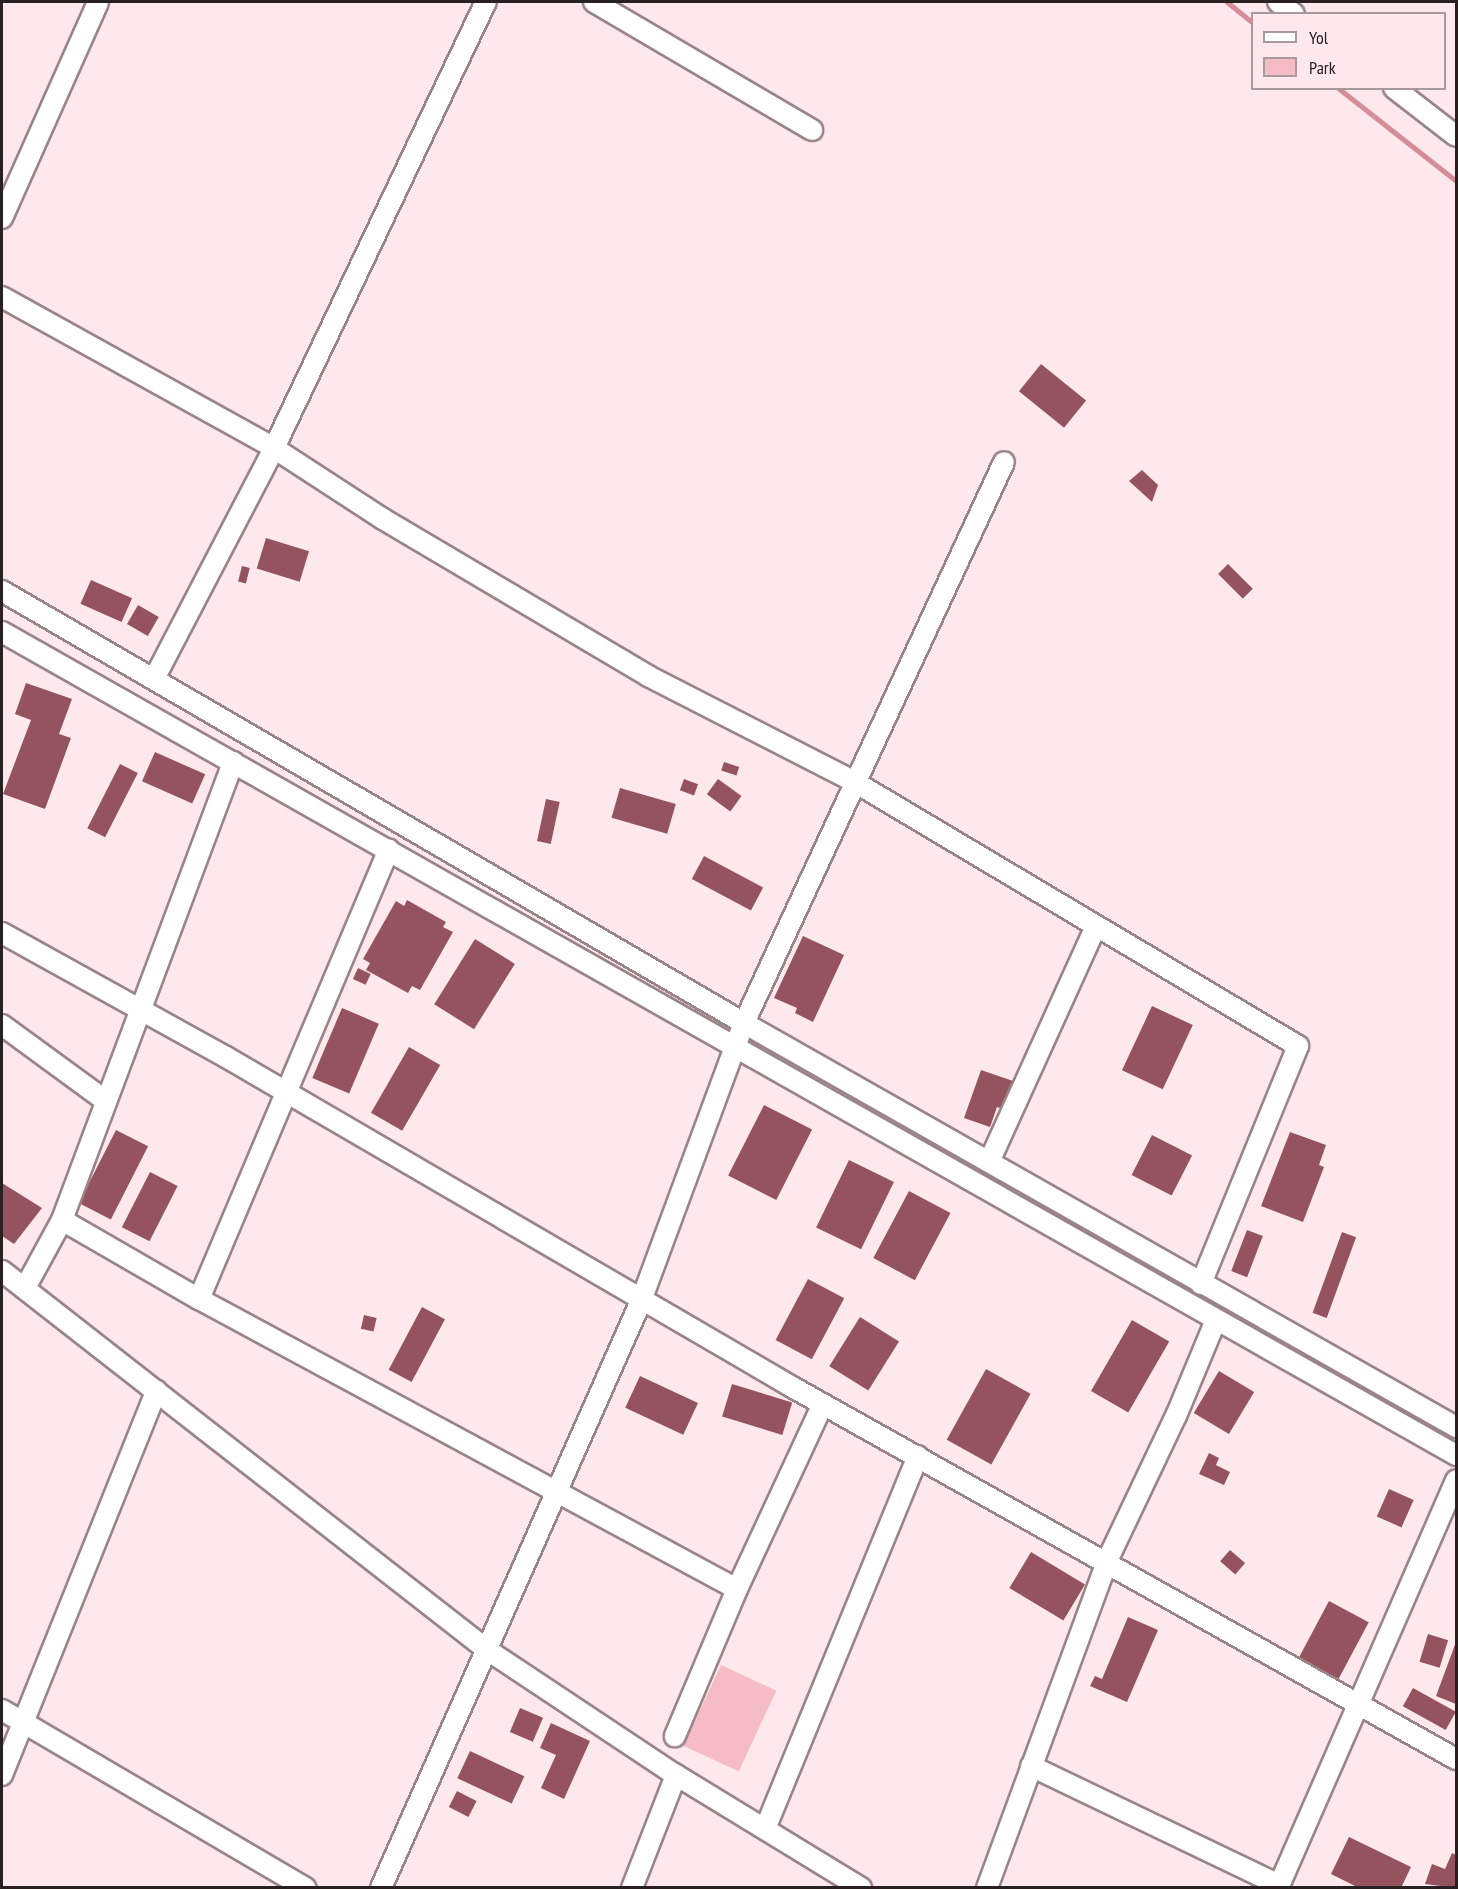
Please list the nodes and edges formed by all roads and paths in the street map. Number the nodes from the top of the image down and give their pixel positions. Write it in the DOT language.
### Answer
graph roads {
  1 [pos="98,2"];
  2 [pos="486,2"];
  3 [pos="594,2"];
  4 [pos="1278,2"];
  5 [pos="1291,12"];
  6 [pos="1397,90"];
  7 [pos="812,130"];
  8 [pos="1456,136"];
  9 [pos="2,218"];
  10 [pos="2,297"];
  11 [pos="274,448"];
  12 [pos="1004,462"];
  13 [pos="2,591"];
  14 [pos="2,632"];
  15 [pos="155,677"];
  16 [pos="233,762"];
  17 [pos="853,781"];
  18 [pos="389,850"];
  19 [pos="1095,928"];
  20 [pos="2,933"];
  21 [pos="140,1010"];
  22 [pos="744,1023"];
  23 [pos="2,1025"];
  24 [pos="736,1044"];
  25 [pos="287,1093"];
  26 [pos="106,1101"];
  27 [pos="989,1162"];
  28 [pos="62,1220"];
  29 [pos="2,1271"];
  30 [pos="1201,1284"];
  31 [pos="25,1288"];
  32 [pos="199,1299"];
  33 [pos="641,1301"];
  34 [pos="1216,1320"];
  35 [pos="156,1390"];
  36 [pos="823,1404"];
  37 [pos="1456,1427"];
  38 [pos="1456,1455"];
  39 [pos="918,1456"];
  40 [pos="1456,1480"];
  41 [pos="557,1490"];
  42 [pos="1107,1561"];
  43 [pos="737,1589"];
  44 [pos="486,1649"];
  45 [pos="1358,1706"];
  46 [pos="2,1710"];
  47 [pos="23,1722"];
  48 [pos="675,1736"];
  49 [pos="1456,1759"];
  50 [pos="1031,1766"];
  51 [pos="2,1775"];
  52 [pos="676,1775"];
  53 [pos="765,1829"];
  54 [pos="1279,1886"];
  55 [pos="306,1887"];
  56 [pos="381,1887"];
  57 [pos="632,1887"];
  58 [pos="861,1887"];
  59 [pos="987,1887"];
  1 -- 9 [label="street"];
  2 -- 11 [label="street"];
  3 -- 7 [label="street"];
  4 -- 5 [label="street"];
  6 -- 8 [label="street"];
  10 -- 11 [label="street"];
  11 -- 15 [label="street"];
  11 -- 17 [label="street"];
  12 -- 17 [label="street"];
  13 -- 15 [label="street"];
  14 -- 16 [label="street"];
  15 -- 22 [label="street"];
  16 -- 18 [label="street"];
  16 -- 21 [label="street"];
  17 -- 19 [label="street"];
  17 -- 22 [label="street"];
  18 -- 24 [label="street"];
  18 -- 25 [label="street"];
  19 -- 27 [label="street"];
  19 -- 30 [label="street"];
  20 -- 21 [label="street"];
  21 -- 25 [label="street"];
  21 -- 26 [label="street"];
  22 -- 24 [label="street"];
  22 -- 27 [label="street"];
  23 -- 26 [label="street"];
  24 -- 33 [label="street"];
  24 -- 34 [label="street"];
  25 -- 32 [label="street"];
  25 -- 33 [label="street"];
  26 -- 28 [label="street"];
  27 -- 30 [label="street"];
  28 -- 31 [label="street"];
  28 -- 32 [label="street"];
  29 -- 31 [label="street"];
  30 -- 37 [label="street"];
  31 -- 35 [label="street"];
  32 -- 41 [label="street"];
  33 -- 36 [label="street"];
  33 -- 41 [label="street"];
  34 -- 38 [label="street"];
  34 -- 42 [label="street"];
  35 -- 44 [label="street"];
  35 -- 47 [label="street"];
  36 -- 39 [label="street"];
  36 -- 43 [label="street"];
  39 -- 42 [label="street"];
  39 -- 53 [label="street"];
  40 -- 45 [label="street"];
  41 -- 43 [label="street"];
  41 -- 44 [label="street"];
  42 -- 45 [label="street"];
  42 -- 50 [label="street"];
  43 -- 48 [label="street"];
  44 -- 52 [label="street"];
  44 -- 56 [label="street"];
  45 -- 49 [label="street"];
  45 -- 54 [label="street"];
  46 -- 47 [label="street"];
  47 -- 51 [label="street"];
  47 -- 55 [label="street"];
  50 -- 54 [label="street"];
  50 -- 59 [label="street"];
  52 -- 53 [label="street"];
  52 -- 57 [label="street"];
  53 -- 58 [label="street"];
}
